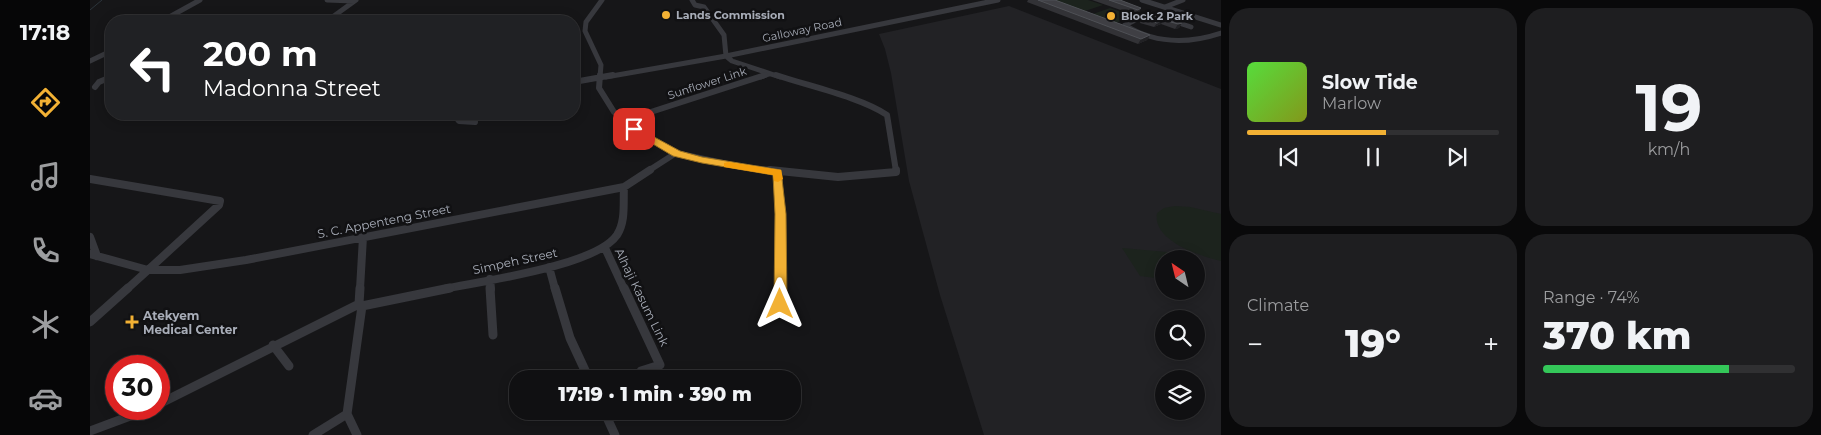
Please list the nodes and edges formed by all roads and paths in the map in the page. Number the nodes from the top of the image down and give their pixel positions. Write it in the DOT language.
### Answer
graph roads {
  1 [pos="200,0"];
  2 [pos="327,0"];
  3 [pos="602,0"];
  4 [pos="692,0"];
  5 [pos="998,0"];
  6 [pos="1142,0"];
  7 [pos="1183,0"];
  8 [pos="354,1"];
  9 [pos="982,1"];
  10 [pos="1165,7"];
  11 [pos="1140,10"];
  12 [pos="1150,13"];
  13 [pos="173,15"];
  14 [pos="335,15"];
  15 [pos="1158,16"];
  16 [pos="1166,19"];
  17 [pos="1221,25"];
  18 [pos="1191,27"];
  19 [pos="1221,34"];
  20 [pos="105,54"];
  21 [pos="726,56"];
  22 [pos="90,61"];
  23 [pos="769,74"];
  24 [pos="599,78"];
  25 [pos="105,80"];
  26 [pos="580,81"];
  27 [pos="96,86"];
  28 [pos="458,120"];
  29 [pos="623,121"];
  30 [pos="475,122"];
  31 [pos="676,154"];
  32 [pos="778,172"];
  33 [pos="90,179"];
  34 [pos="624,187"];
  35 [pos="90,237"];
  36 [pos="363,237"];
  37 [pos="604,248"];
  38 [pos="93,255"];
  39 [pos="549,267"];
  40 [pos="148,270"];
  41 [pos="490,279"];
  42 [pos="780,304"];
  43 [pos="360,305"];
  44 [pos="90,322"];
  45 [pos="493,335"];
  46 [pos="273,345"];
  47 [pos="289,366"];
  48 [pos="585,370"];
  49 [pos="644,370"];
  50 [pos="170,398"];
  51 [pos="347,414"];
  52 [pos="120,420"];
  53 [pos="608,420"];
  54 [pos="90,431"];
  55 [pos="313,435"];
  56 [pos="357,435"];
  57 [pos="616,435"];
  1 -- 13 [label="street"];
  2 -- 8 [label="street"];
  3 -- 24 [label="street"];
  4 -- 21 [label="street"];
  5 -- 9 [label="street, Galloway Road"];
  6 -- 10 [label="street"];
  7 -- 10 [label="street"];
  8 -- 14 [label="street"];
  9 -- 21 [label="street, Galloway Road"];
  10 -- 17 [label="street"];
  11 -- 12 [label="street"];
  12 -- 15 [label="street"];
  12 -- 19 [label="street"];
  16 -- 18 [label="street"];
  20 -- 22 [label="street"];
  21 -- 23 [label="street"];
  21 -- 24 [label="street, Galloway Road"];
  23 -- 29 [label="street, Sunflower Link"];
  23 -- 32 [label="street"];
  24 -- 26 [label="street, Galloway Road"];
  24 -- 29 [label="street"];
  25 -- 27 [label="street"];
  28 -- 30 [label="street"];
  29 -- 31 [label="street"];
  31 -- 32 [label="street"];
  31 -- 34 [label="street"];
  32 -- 42 [label="street"];
  33 -- 40 [label="street"];
  34 -- 36 [label="street, S. C. Appenteng Street"];
  34 -- 37 [label="street, Simpeh Street"];
  35 -- 38 [label="street"];
  36 -- 40 [label="street, S. C. Appenteng Street"];
  36 -- 43 [label="street"];
  37 -- 39 [label="street, Simpeh Street"];
  37 -- 49 [label="street, Alhaji Kasum Link"];
  38 -- 40 [label="street, S. C. Appenteng Street"];
  39 -- 41 [label="street, Simpeh Street"];
  39 -- 48 [label="street"];
  40 -- 44 [label="street"];
  41 -- 43 [label="street, Simpeh Street"];
  41 -- 45 [label="street"];
  43 -- 46 [label="street, Simpeh Street"];
  43 -- 51 [label="street"];
  46 -- 47 [label="street"];
  46 -- 50 [label="street, Simpeh Street"];
  51 -- 55 [label="street"];
  51 -- 56 [label="street"];
  52 -- 54 [label="street"];
  53 -- 57 [label="street"];
}
